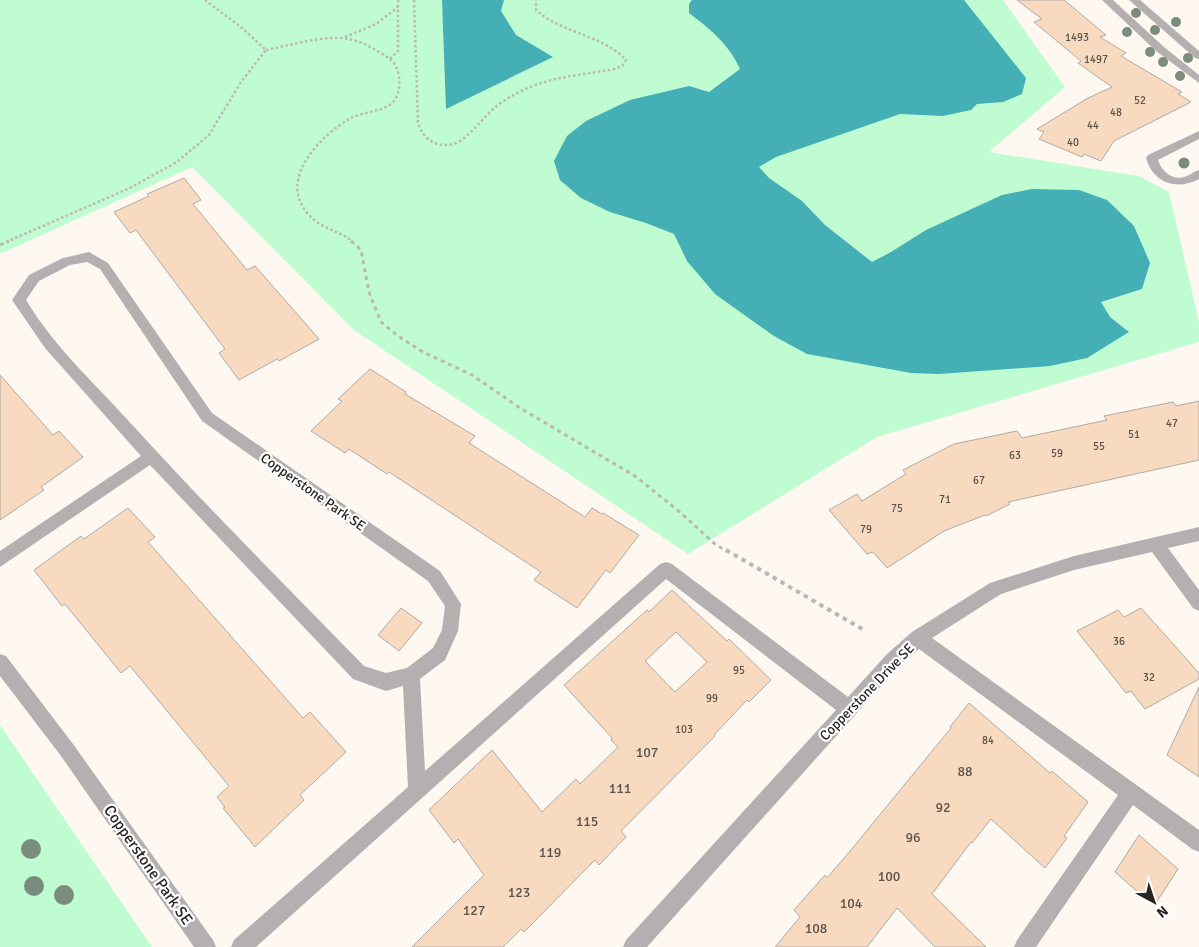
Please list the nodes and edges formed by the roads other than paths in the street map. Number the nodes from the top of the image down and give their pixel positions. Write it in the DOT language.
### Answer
graph roads {
  1 [pos="1107,0"];
  2 [pos="1134,0"];
  3 [pos="1199,56"];
  4 [pos="1199,80"];
  5 [pos="1199,135"];
  6 [pos="1199,174"];
  7 [pos="151,457"];
  8 [pos="1199,534"];
  9 [pos="1156,544"];
  10 [pos="0,560"];
  11 [pos="1199,603"];
  12 [pos="918,638"];
  13 [pos="0,662"];
  14 [pos="411,675"];
  15 [pos="849,709"];
  16 [pos="417,790"];
  17 [pos="1131,792"];
  18 [pos="1199,842"];
  19 [pos="206,947"];
  20 [pos="241,947"];
  21 [pos="633,947"];
  22 [pos="1024,947"];
  1 -- 4 [label="street"];
  2 -- 3 [label="street"];
  5 -- 6 [label="street"];
  7 -- 10 [label="street"];
  7 -- 14 [label="street, Copperstone Park SE"];
  7 -- 14 [label="street, Copperstone Park SE"];
  8 -- 9 [label="street, Copperstone Drive SE"];
  9 -- 11 [label="street"];
  9 -- 12 [label="street, Copperstone Drive SE"];
  12 -- 15 [label="street, Copperstone Drive SE"];
  12 -- 17 [label="street"];
  13 -- 19 [label="street, Copperstone Park SE"];
  14 -- 16 [label="street"];
  15 -- 16 [label="street"];
  15 -- 21 [label="street, Copperstone Drive SE"];
  16 -- 20 [label="street"];
  17 -- 18 [label="street"];
  17 -- 22 [label="street"];
}
